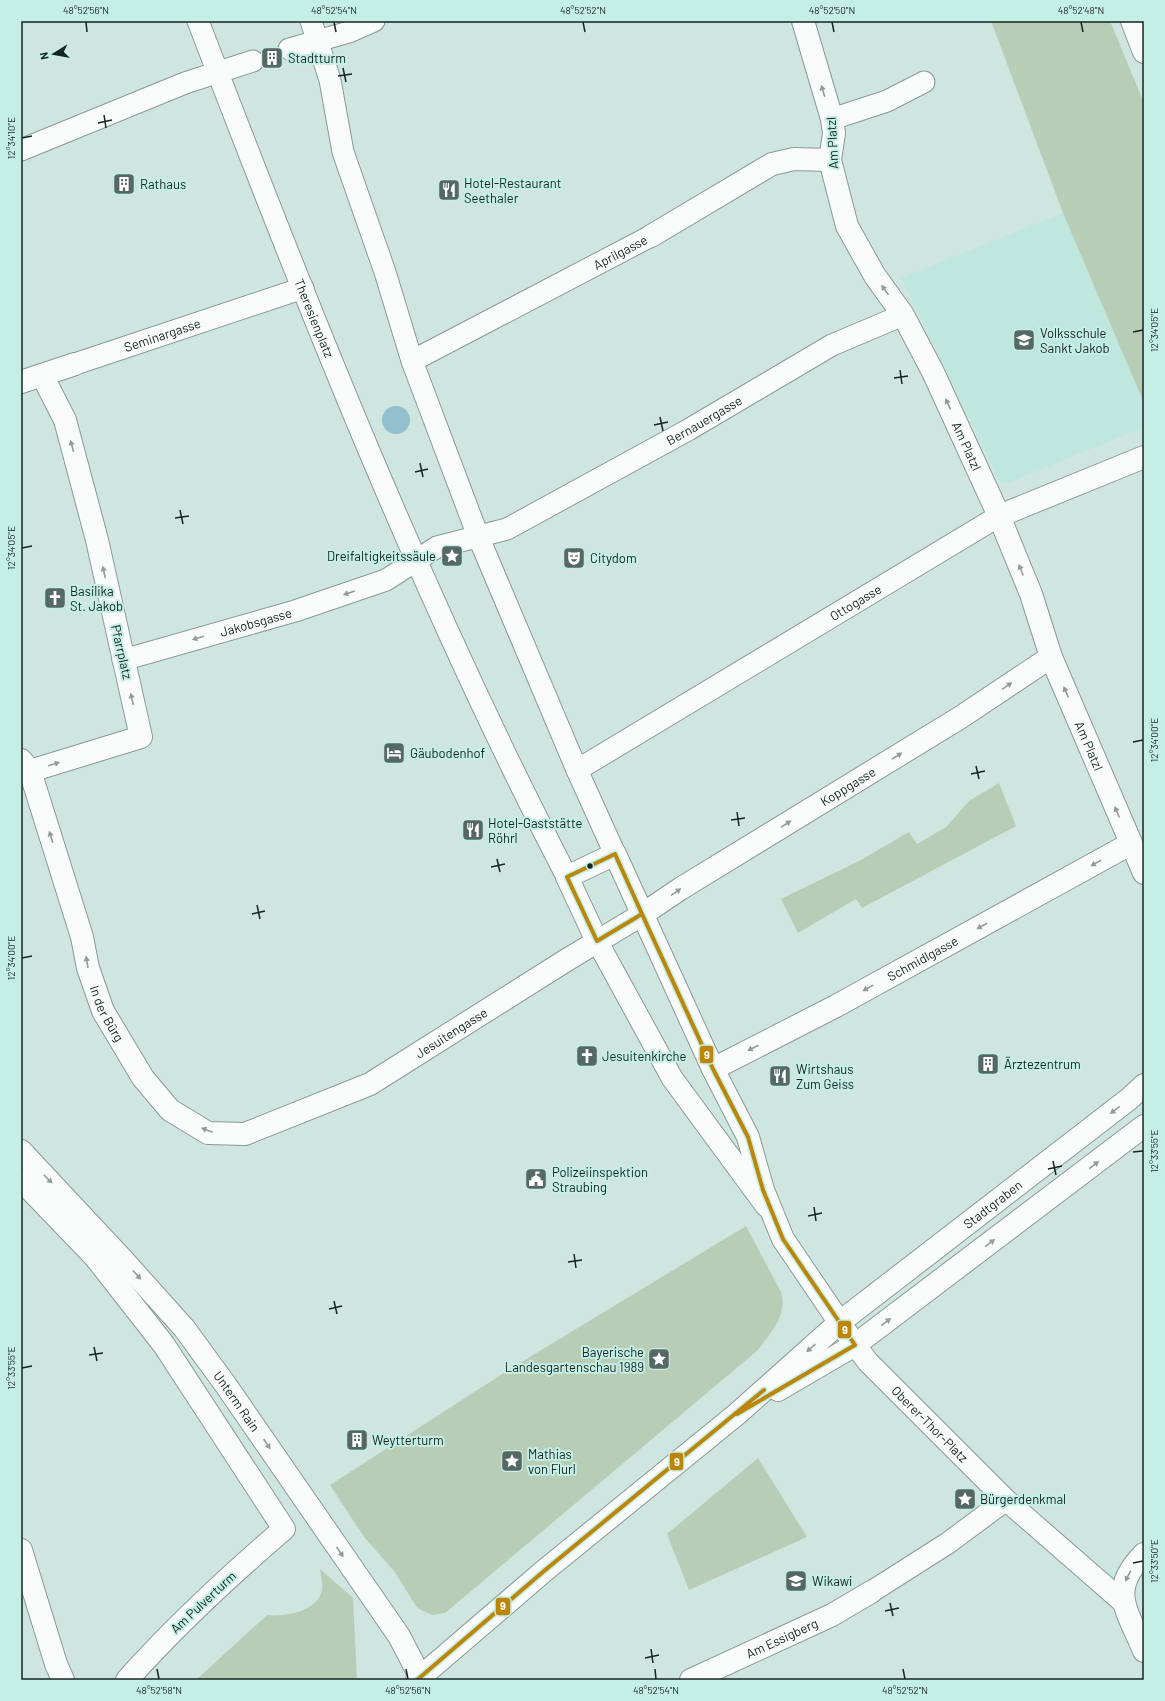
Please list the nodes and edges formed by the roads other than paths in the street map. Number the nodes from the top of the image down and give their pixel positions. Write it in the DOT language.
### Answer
graph roads {
  1 [pos="198,21"];
  2 [pos="310,21"];
  3 [pos="374,21"];
  4 [pos="803,21"];
  5 [pos="1132,21"];
  6 [pos="317,41"];
  7 [pos="289,49"];
  8 [pos="1144,52"];
  9 [pos="253,61"];
  10 [pos="218,73"];
  11 [pos="924,82"];
  12 [pos="832,119"];
  13 [pos="21,150"];
  14 [pos="830,160"];
  15 [pos="651,236"];
  16 [pos="303,288"];
  17 [pos="903,314"];
  18 [pos="412,361"];
  19 [pos="75,364"];
  20 [pos="42,375"];
  21 [pos="21,382"];
  22 [pos="1144,457"];
  23 [pos="999,516"];
  24 [pos="478,536"];
  25 [pos="415,561"];
  26 [pos="1051,657"];
  27 [pos="123,660"];
  28 [pos="26,765"];
  29 [pos="577,770"];
  30 [pos="1130,844"];
  31 [pos="616,854"];
  32 [pos="1144,873"];
  33 [pos="567,877"];
  34 [pos="643,914"];
  35 [pos="598,941"];
  36 [pos="713,1069"];
  37 [pos="1144,1085"];
  38 [pos="299,1114"];
  39 [pos="1144,1126"];
  40 [pos="21,1152"];
  41 [pos="21,1180"];
  42 [pos="771,1212"];
  43 [pos="840,1322"];
  44 [pos="184,1328"];
  45 [pos="164,1345"];
  46 [pos="855,1345"];
  47 [pos="737,1414"];
  48 [pos="1006,1500"];
  49 [pos="21,1550"];
  50 [pos="1144,1554"];
  51 [pos="870,1592"];
  52 [pos="1123,1602"];
  53 [pos="1143,1647"];
  54 [pos="420,1679"];
  55 [pos="63,1680"];
  56 [pos="127,1680"];
  57 [pos="691,1680"];
  1 -- 10 [label="street, Theresienplatz"];
  2 -- 6 [label="street, Theresienplatz"];
  3 -- 6 [label="street"];
  12 -- 4 [label="street, Am Platzl, one-way"];
  5 -- 8 [label="street"];
  6 -- 7 [label="street"];
  6 -- 18 [label="street, Theresienplatz"];
  9 -- 10 [label="street"];
  10 -- 13 [label="street"];
  10 -- 16 [label="street, Theresienplatz"];
  11 -- 12 [label="street"];
  12 -- 14 [label="street, Am Platzl"];
  14 -- 15 [label="street, Aprilgasse"];
  17 -- 14 [label="street, Am Platzl, one-way"];
  15 -- 18 [label="street, Aprilgasse"];
  16 -- 19 [label="street, Seminargasse"];
  16 -- 25 [label="street, Theresienplatz"];
  23 -- 17 [label="street, Am Platzl, one-way"];
  17 -- 24 [label="street, Bernauergasse"];
  18 -- 24 [label="street, Theresienplatz"];
  19 -- 20 [label="street, Seminargasse"];
  20 -- 21 [label="street, Seminargasse"];
  27 -- 20 [label="street, Pfarrplatz, one-way"];
  22 -- 23 [label="street, Ottogasse"];
  26 -- 23 [label="street, Am Platzl, one-way"];
  23 -- 29 [label="street, Ottogasse"];
  24 -- 25 [label="street"];
  24 -- 29 [label="street, Theresienplatz"];
  25 -- 27 [label="street, Jakobsgasse, one-way"];
  25 -- 33 [label="street, Theresienplatz"];
  30 -- 26 [label="street, Am Platzl, one-way"];
  34 -- 26 [label="street, Koppgasse, one-way"];
  28 -- 27 [label="street, Pfarrplatz, one-way"];
  38 -- 28 [label="street, In der Bürg, one-way"];
  29 -- 31 [label="street, Theresienplatz"];
  30 -- 32 [label="street, Am Platzl"];
  30 -- 36 [label="street, Schmidlgasse, one-way"];
  31 -- 33 [label="street"];
  31 -- 34 [label="street, Theresienplatz"];
  33 -- 35 [label="street, Theresienplatz"];
  34 -- 35 [label="street, Koppgasse"];
  34 -- 36 [label="street, Theresienplatz"];
  35 -- 38 [label="street, Jesuitengasse"];
  35 -- 42 [label="street, Theresienplatz"];
  36 -- 42 [label="street, Theresienplatz"];
  37 -- 43 [label="street, Stadtgraben, one-way"];
  46 -- 39 [label="street, one-way"];
  40 -- 44 [label="street, Unterm Rain, one-way"];
  41 -- 45 [label="street"];
  42 -- 43 [label="street, Theresienplatz"];
  43 -- 46 [label="street, Theresienplatz"];
  43 -- 47 [label="street, Stadtgraben, one-way"];
  44 -- 45 [label="street"];
  44 -- 54 [label="street, Unterm Rain, one-way"];
  45 -- 56 [label="street, Am Pulverturm"];
  46 -- 47 [label="street"];
  46 -- 48 [label="street, Oberer-Thor-Platz"];
  47 -- 54 [label="street"];
  48 -- 51 [label="street"];
  48 -- 52 [label="street, Oberer-Thor-Platz"];
  49 -- 55 [label="street"];
  50 -- 52 [label="street, one-way"];
  51 -- 57 [label="street, Am Essigberg"];
  52 -- 53 [label="street"];
}
